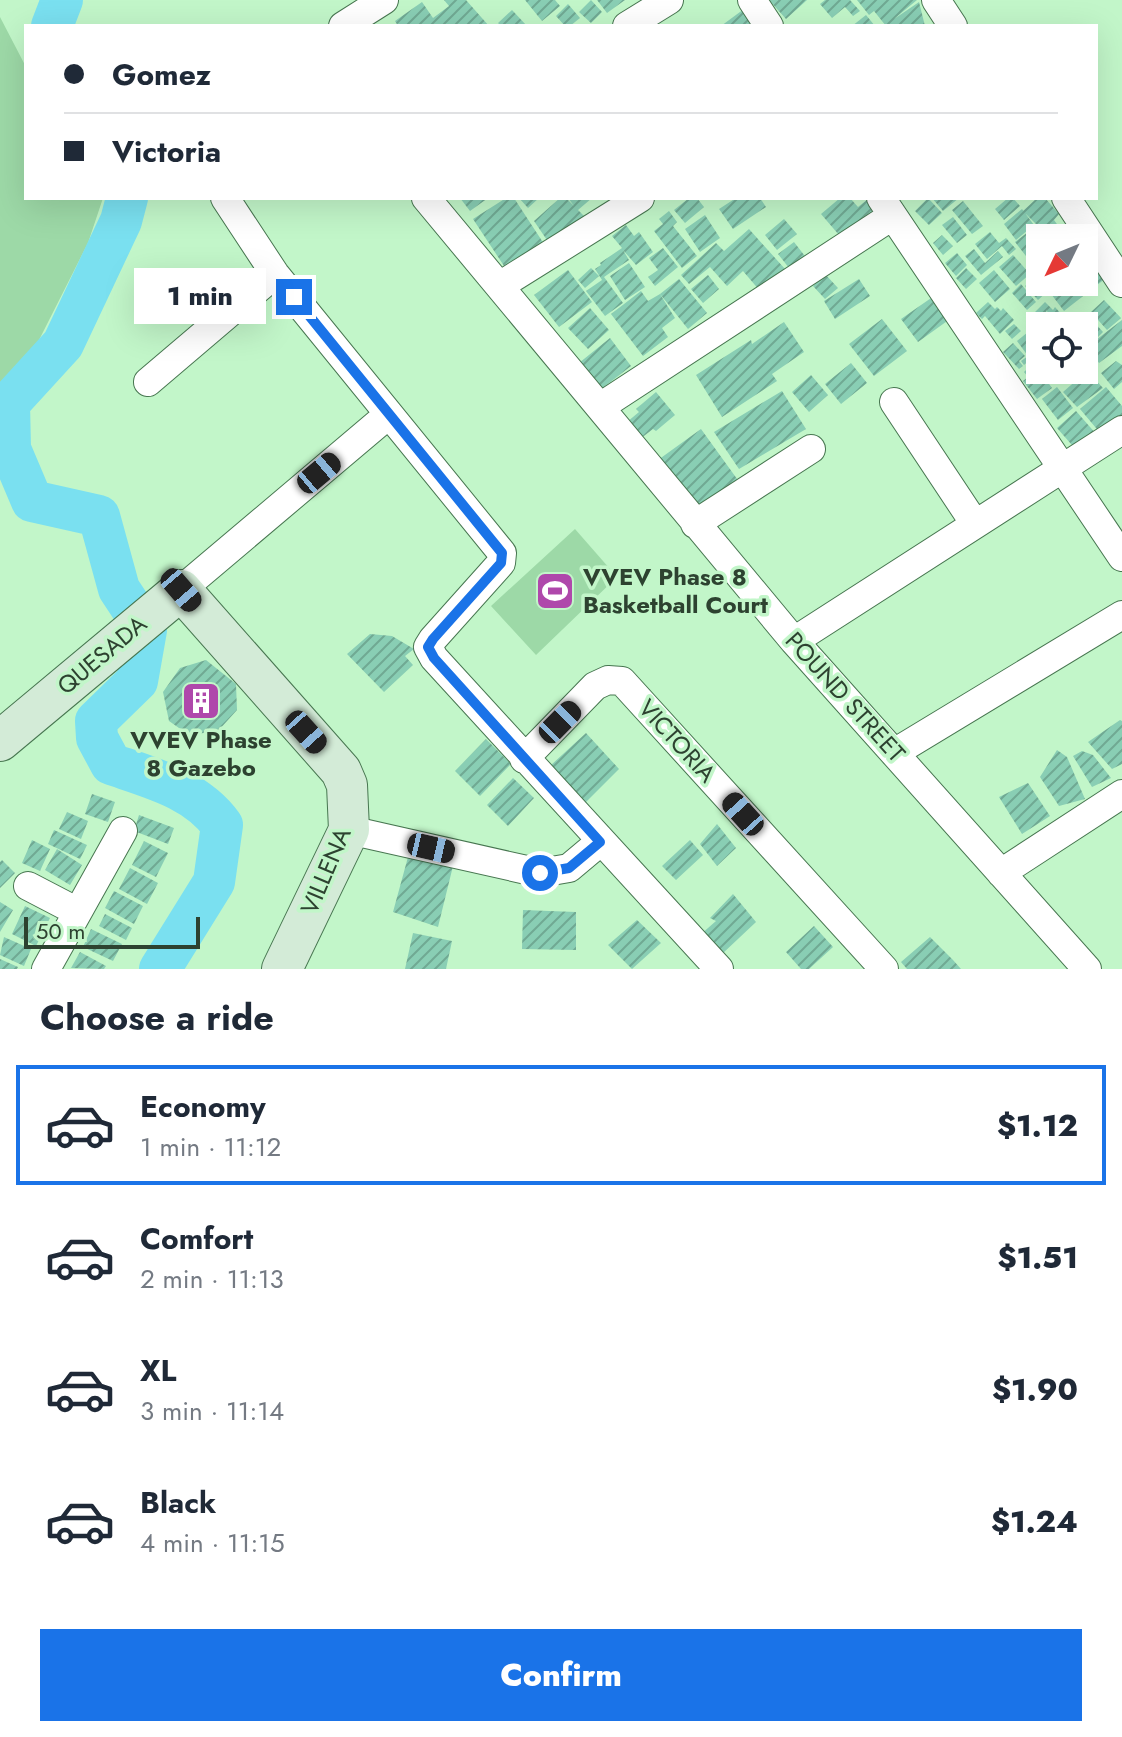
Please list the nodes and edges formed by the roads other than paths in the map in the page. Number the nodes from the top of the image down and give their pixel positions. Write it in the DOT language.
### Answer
graph roads {
  1 [pos="384,0"];
  2 [pos="669,0"];
  3 [pos="752,0"];
  4 [pos="936,0"];
  5 [pos="346,24"];
  6 [pos="630,24"];
  7 [pos="768,24"];
  8 [pos="952,24"];
  9 [pos="226,200"];
  10 [pos="428,200"];
  11 [pos="637,200"];
  12 [pos="1067,200"];
  13 [pos="886,207"];
  14 [pos="275,274"];
  15 [pos="1122,283"];
  16 [pos="501,285"];
  17 [pos="148,382"];
  18 [pos="894,402"];
  19 [pos="600,407"];
  20 [pos="388,415"];
  21 [pos="1122,430"];
  22 [pos="811,449"];
  23 [pos="1062,468"];
  24 [pos="695,524"];
  25 [pos="975,524"];
  26 [pos="1122,557"];
  27 [pos="170,598"];
  28 [pos="1122,615"];
  29 [pos="794,641"];
  30 [pos="0,741"];
  31 [pos="894,753"];
  32 [pos="524,759"];
  33 [pos="1122,794"];
  34 [pos="349,830"];
  35 [pos="123,831"];
  36 [pos="600,842"];
  37 [pos="1001,873"];
  38 [pos="28,886"];
  39 [pos="76,911"];
  40 [pos="46,969"];
  41 [pos="282,969"];
  42 [pos="719,969"];
  43 [pos="884,969"];
  44 [pos="1087,969"];
  1 -- 5 [label="street"];
  2 -- 6 [label="street"];
  3 -- 7 [label="street"];
  4 -- 8 [label="street"];
  9 -- 14 [label="street"];
  10 -- 16 [label="street, POUND STREET"];
  11 -- 16 [label="street"];
  12 -- 15 [label="street"];
  13 -- 19 [label="street"];
  13 -- 23 [label="street"];
  14 -- 17 [label="street"];
  14 -- 20 [label="street"];
  16 -- 19 [label="street, POUND STREET"];
  18 -- 25 [label="street"];
  19 -- 24 [label="street, POUND STREET"];
  20 -- 27 [label="street, QUESADA"];
  20 -- 32 [label="street"];
  21 -- 23 [label="street"];
  22 -- 24 [label="street"];
  23 -- 25 [label="street"];
  23 -- 26 [label="street"];
  24 -- 29 [label="street, POUND STREET"];
  25 -- 29 [label="street"];
  27 -- 30 [label="street, QUESADA"];
  27 -- 34 [label="street, VILLENA"];
  28 -- 31 [label="street"];
  29 -- 31 [label="street, POUND STREET"];
  31 -- 37 [label="street, POUND STREET"];
  32 -- 36 [label="street"];
  32 -- 43 [label="street, VICTORIA"];
  33 -- 37 [label="street"];
  34 -- 36 [label="street"];
  34 -- 41 [label="street, VILLENA"];
  35 -- 39 [label="street"];
  36 -- 42 [label="street"];
  37 -- 44 [label="street, POUND STREET"];
  38 -- 39 [label="street"];
  39 -- 40 [label="street"];
}
